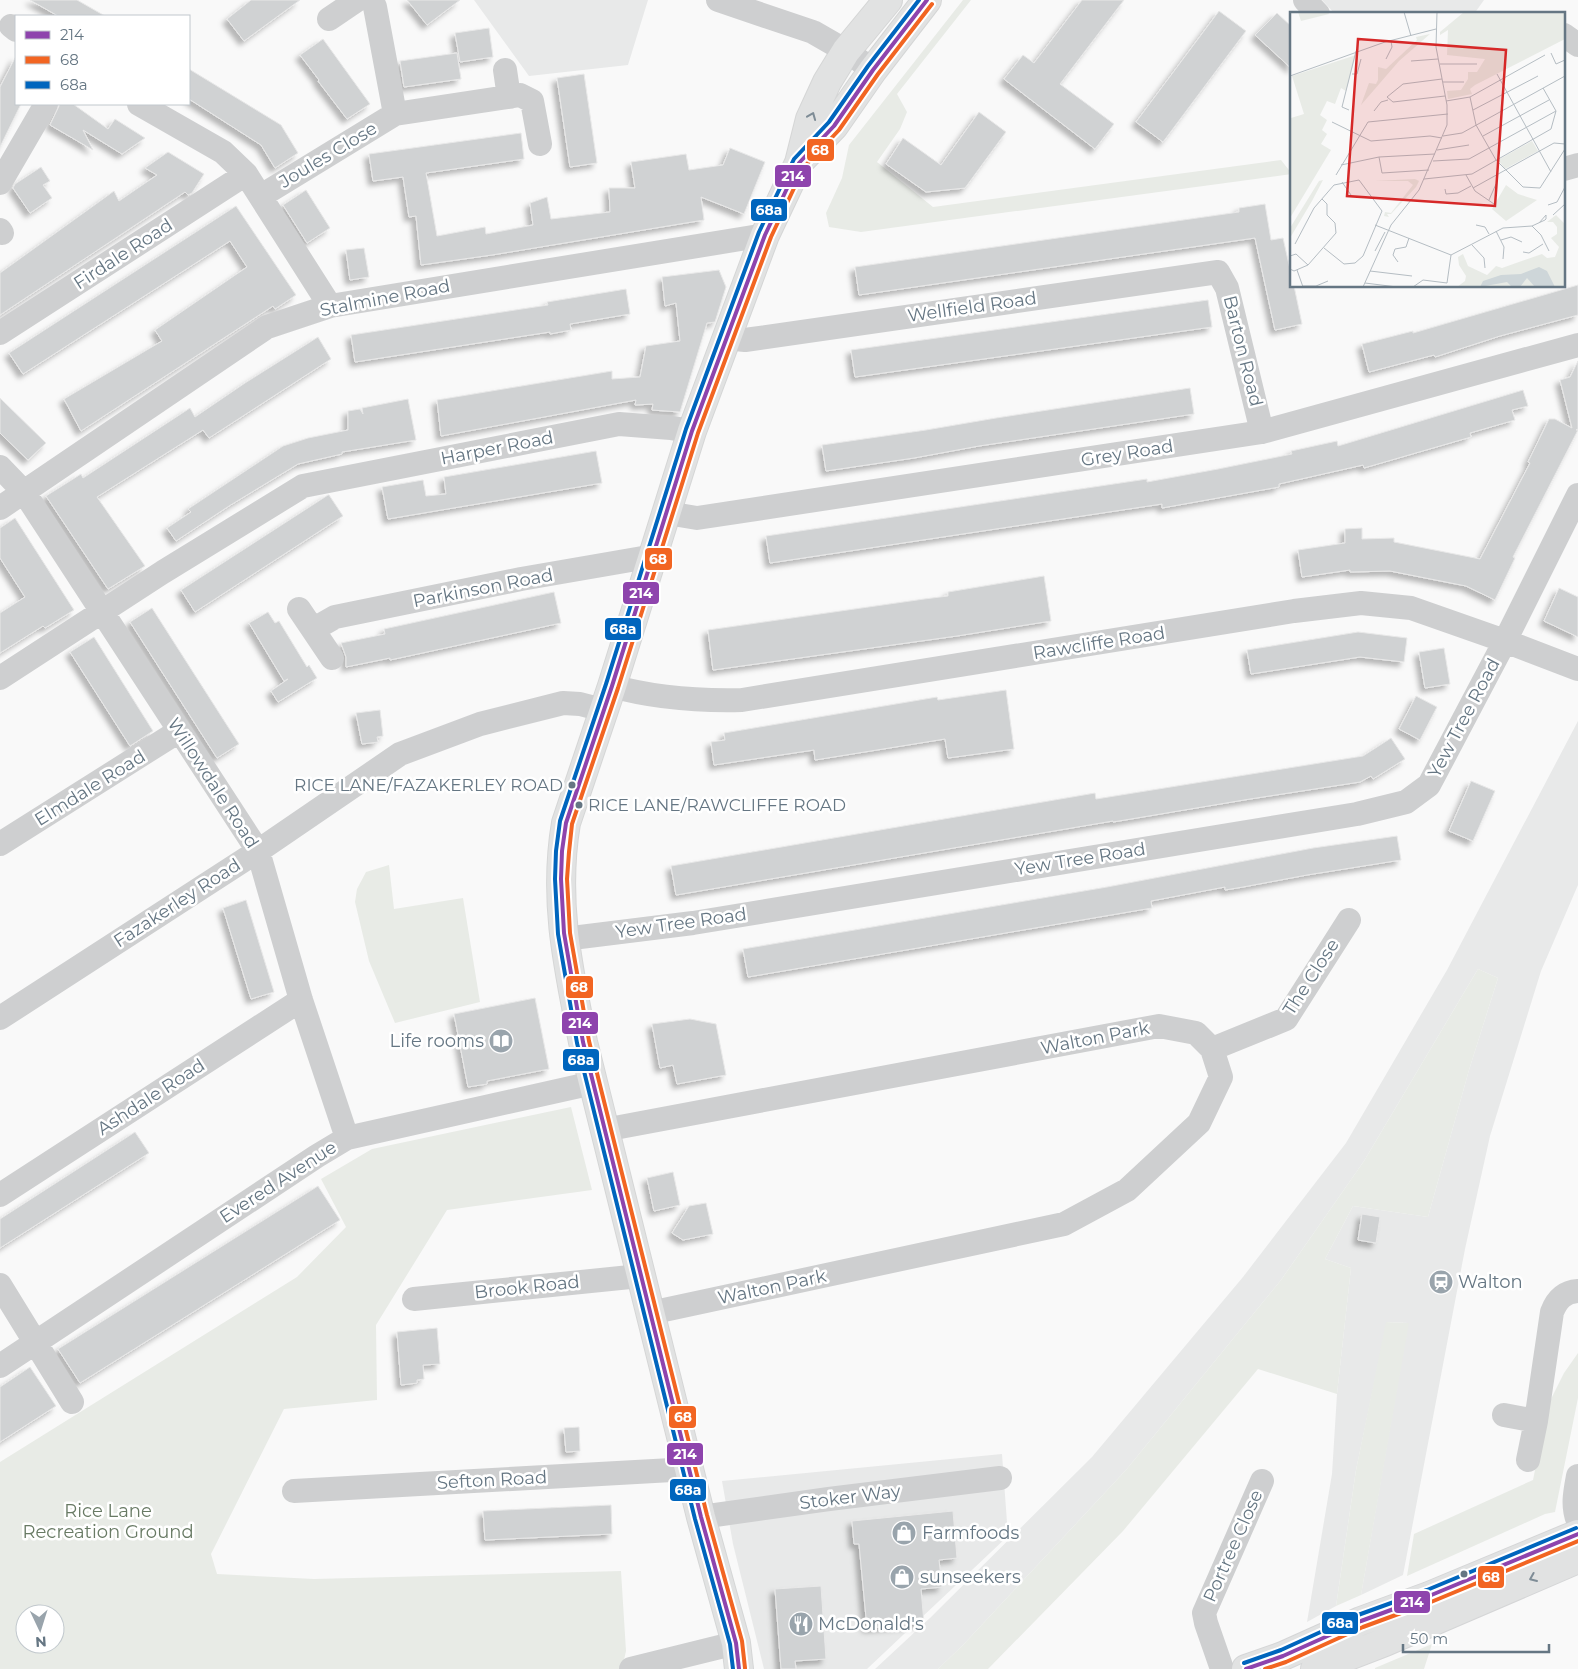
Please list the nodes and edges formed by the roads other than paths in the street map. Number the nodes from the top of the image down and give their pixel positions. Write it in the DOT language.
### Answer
graph roads {
  1 [pos="357,0"];
  2 [pos="372,0"];
  3 [pos="718,0"];
  4 [pos="888,0"];
  5 [pos="927,0"];
  6 [pos="1305,0"];
  7 [pos="1316,12"];
  8 [pos="329,19"];
  9 [pos="1566,36"];
  10 [pos="1578,45"];
  11 [pos="846,51"];
  12 [pos="504,70"];
  13 [pos="873,70"];
  14 [pos="509,97"];
  15 [pos="45,105"];
  16 [pos="141,105"];
  17 [pos="395,114"];
  18 [pos="540,144"];
  19 [pos="799,162"];
  20 [pos="1578,164"];
  21 [pos="1566,168"];
  22 [pos="246,174"];
  23 [pos="0,183"];
  24 [pos="261,196"];
  25 [pos="765,235"];
  26 [pos="1218,272"];
  27 [pos="330,306"];
  28 [pos="0,334"];
  29 [pos="726,338"];
  30 [pos="1578,345"];
  31 [pos="692,431"];
  32 [pos="1262,432"];
  33 [pos="0,467"];
  34 [pos="24,492"];
  35 [pos="1578,495"];
  36 [pos="0,508"];
  37 [pos="667,513"];
  38 [pos="654,556"];
  39 [pos="299,609"];
  40 [pos="102,612"];
  41 [pos="314,629"];
  42 [pos="1505,641"];
  43 [pos="332,658"];
  44 [pos="1578,669"];
  45 [pos="0,678"];
  46 [pos="608,698"];
  47 [pos="179,731"];
  48 [pos="0,844"];
  49 [pos="258,851"];
  50 [pos="1349,920"];
  51 [pos="564,939"];
  52 [pos="301,1000"];
  53 [pos="0,1018"];
  54 [pos="1212,1049"];
  55 [pos="593,1083"];
  56 [pos="604,1130"];
  57 [pos="347,1138"];
  58 [pos="0,1195"];
  59 [pos="640,1276"];
  60 [pos="0,1285"];
  61 [pos="1578,1291"];
  62 [pos="414,1299"];
  63 [pos="650,1313"];
  64 [pos="36,1343"];
  65 [pos="0,1366"];
  66 [pos="72,1402"];
  67 [pos="1504,1415"];
  68 [pos="1536,1421"];
  69 [pos="1528,1460"];
  70 [pos="690,1469"];
  71 [pos="1578,1476"];
  72 [pos="1000,1478"];
  73 [pos="1262,1481"];
  74 [pos="294,1492"];
  75 [pos="701,1516"];
  76 [pos="1578,1522"];
  77 [pos="1578,1534"];
  78 [pos="1578,1559"];
  79 [pos="738,1656"];
  80 [pos="631,1669"];
  81 [pos="1222,1669"];
  82 [pos="1246,1669"];
  83 [pos="1315,1669"];
  1 -- 8 [label="street"];
  2 -- 17 [label="street, Joules Close"];
  3 -- 11 [label="street"];
  4 -- 11 [label="main road"];
  5 -- 13 [label="main road"];
  6 -- 7 [label="street"];
  9 -- 10 [label="street"];
  11 -- 13 [label="street"];
  19 -- 11 [label="main road, one-way"];
  12 -- 14 [label="street"];
  13 -- 19 [label="main road"];
  14 -- 17 [label="street, Joules Close"];
  14 -- 18 [label="street, Joules Close"];
  15 -- 23 [label="street"];
  16 -- 22 [label="street"];
  17 -- 24 [label="street, Joules Close"];
  19 -- 25 [label="main road"];
  20 -- 21 [label="street"];
  22 -- 24 [label="street"];
  22 -- 28 [label="street, Firdale Road"];
  24 -- 27 [label="street"];
  25 -- 27 [label="street, Stalmine Road"];
  25 -- 29 [label="main road"];
  26 -- 29 [label="street, Wellfield Road"];
  26 -- 32 [label="street, Barton Road"];
  27 -- 34 [label="street, Stalmine Road"];
  29 -- 31 [label="main road"];
  30 -- 32 [label="street, Grey Road"];
  31 -- 37 [label="main road"];
  31 -- 40 [label="street, Harper Road"];
  32 -- 37 [label="street, Grey Road"];
  33 -- 34 [label="street, Willowdale Road"];
  34 -- 36 [label="street, Stalmine Road"];
  34 -- 40 [label="street, Willowdale Road"];
  35 -- 42 [label="street, Yew Tree Road"];
  37 -- 38 [label="main road"];
  38 -- 41 [label="street, Parkinson Road"];
  38 -- 46 [label="main road"];
  39 -- 41 [label="street"];
  40 -- 45 [label="street"];
  40 -- 47 [label="street, Willowdale Road"];
  41 -- 43 [label="street"];
  42 -- 44 [label="street, Rawcliffe Road"];
  42 -- 46 [label="street, Rawcliffe Road"];
  42 -- 51 [label="street, Yew Tree Road"];
  46 -- 49 [label="street, Fazakerley Road"];
  46 -- 51 [label="main road"];
  47 -- 48 [label="street, Elmdale Road"];
  47 -- 49 [label="street, Willowdale Road"];
  49 -- 52 [label="street, Willowdale Road"];
  49 -- 53 [label="street, Fazakerley Road"];
  50 -- 54 [label="street, The Close"];
  51 -- 55 [label="main road"];
  52 -- 57 [label="street, Willowdale Road"];
  52 -- 58 [label="street, Ashdale Road"];
  54 -- 56 [label="street, Walton Park"];
  54 -- 63 [label="street, Walton Park"];
  55 -- 56 [label="main road"];
  55 -- 57 [label="street, Evered Avenue"];
  56 -- 59 [label="main road"];
  57 -- 64 [label="street, Evered Avenue"];
  59 -- 62 [label="street, Brook Road"];
  59 -- 63 [label="main road"];
  60 -- 64 [label="street"];
  61 -- 68 [label="street"];
  63 -- 70 [label="main road"];
  64 -- 65 [label="street, Evered Avenue"];
  64 -- 66 [label="street"];
  67 -- 68 [label="street"];
  68 -- 69 [label="street"];
  70 -- 74 [label="street, Sefton Road"];
  70 -- 75 [label="main road"];
  71 -- 76 [label="street"];
  72 -- 75 [label="street, Stoker Way"];
  73 -- 81 [label="street, Portree Close"];
  75 -- 79 [label="main road"];
  77 -- 82 [label="main road"];
  78 -- 83 [label="main road, one-way"];
  79 -- 80 [label="street"];
}
